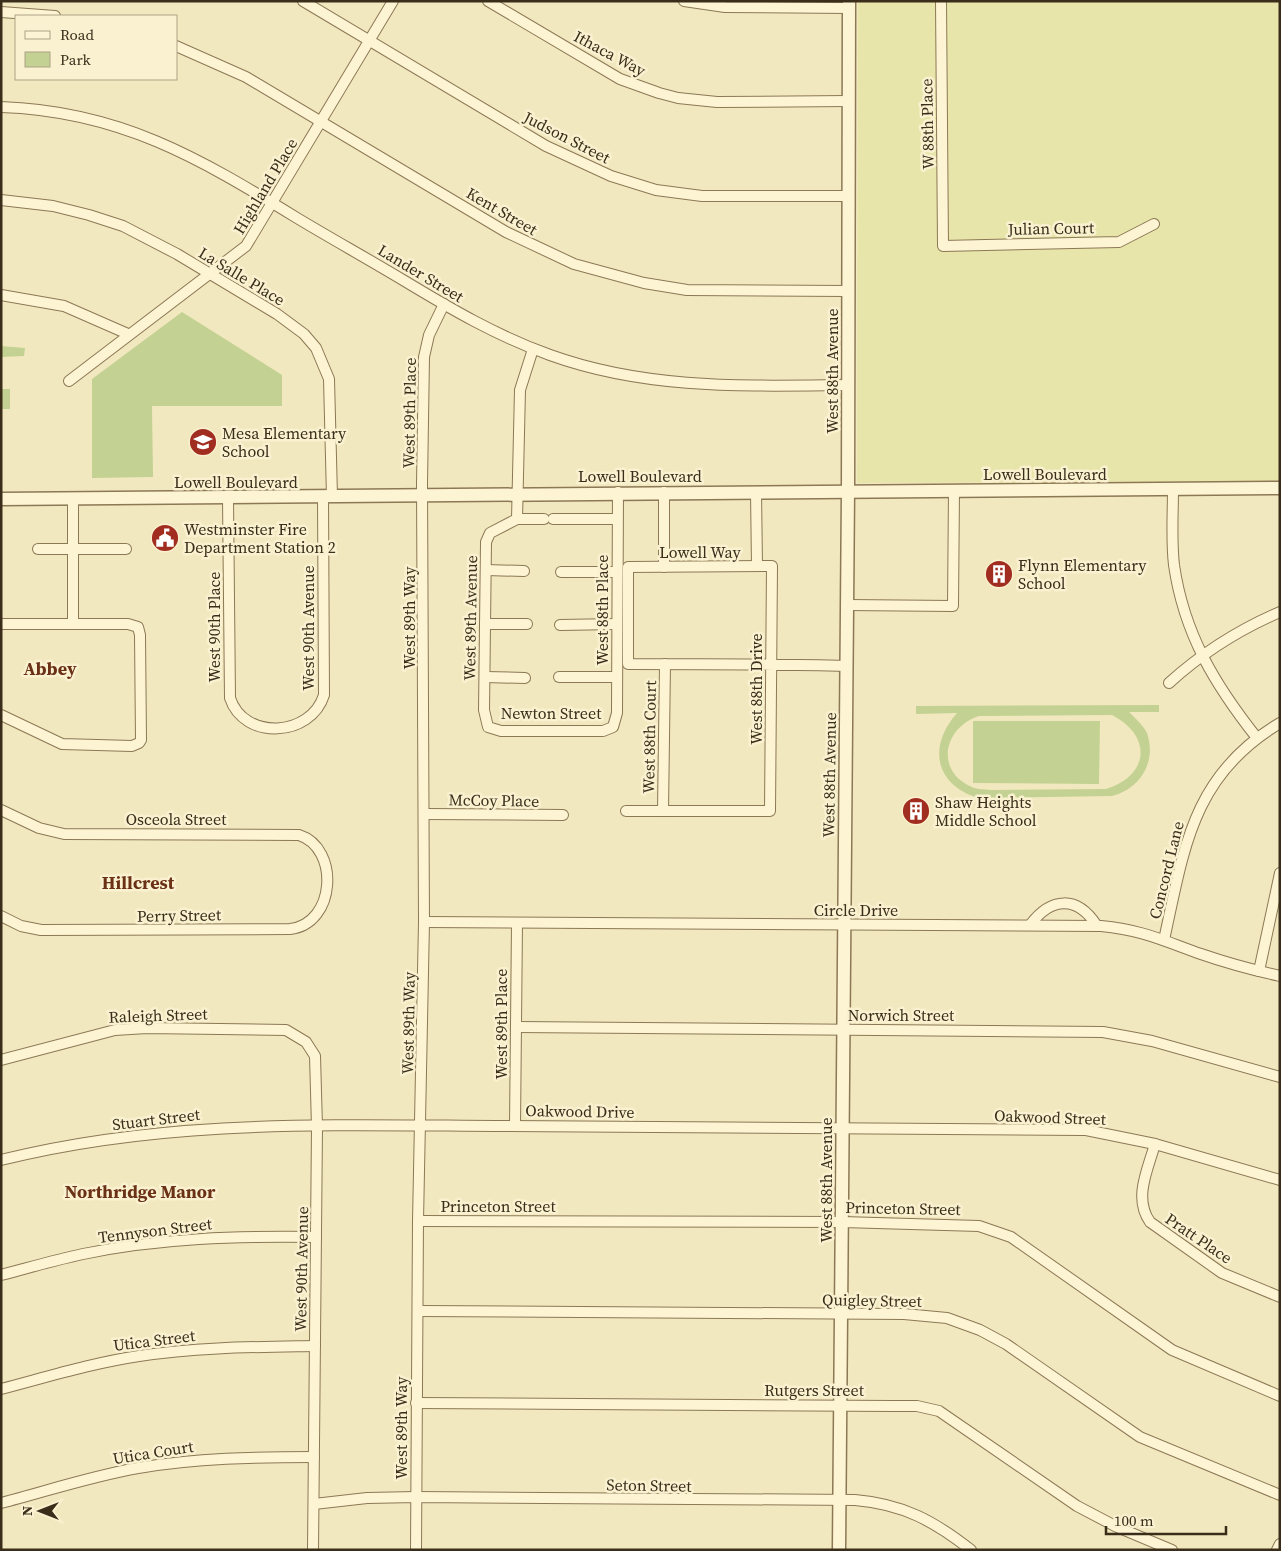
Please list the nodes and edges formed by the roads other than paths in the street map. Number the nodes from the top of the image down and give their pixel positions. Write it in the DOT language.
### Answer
graph roads {
  1 [pos="303,1"];
  2 [pos="393,1"];
  3 [pos="488,1"];
  4 [pos="684,1"];
  5 [pos="940,1"];
  6 [pos="849,4"];
  7 [pos="1,12"];
  8 [pos="42,15"];
  9 [pos="370,40"];
  10 [pos="178,47"];
  11 [pos="848,101"];
  12 [pos="1,107"];
  13 [pos="321,121"];
  14 [pos="848,196"];
  15 [pos="1,200"];
  16 [pos="272,202"];
  17 [pos="1154,224"];
  18 [pos="944,246"];
  19 [pos="210,274"];
  20 [pos="848,290"];
  21 [pos="1,294"];
  22 [pos="444,304"];
  23 [pos="128,334"];
  24 [pos="533,348"];
  25 [pos="68,381"];
  26 [pos="848,386"];
  27 [pos="1173,488"];
  28 [pos="1280,488"];
  29 [pos="954,490"];
  30 [pos="848,491"];
  31 [pos="618,492"];
  32 [pos="664,492"];
  33 [pos="756,492"];
  34 [pos="519,493"];
  35 [pos="328,497"];
  36 [pos="423,497"];
  37 [pos="73,498"];
  38 [pos="228,498"];
  39 [pos="1,499"];
  40 [pos="517,519"];
  41 [pos="617,519"];
  42 [pos="38,548"];
  43 [pos="74,549"];
  44 [pos="126,549"];
  45 [pos="757,566"];
  46 [pos="772,566"];
  47 [pos="628,567"];
  48 [pos="664,567"];
  49 [pos="486,570"];
  50 [pos="524,571"];
  51 [pos="561,572"];
  52 [pos="616,572"];
  53 [pos="847,605"];
  54 [pos="1280,612"];
  55 [pos="1,624"];
  56 [pos="73,624"];
  57 [pos="485,624"];
  58 [pos="527,624"];
  59 [pos="617,624"];
  60 [pos="560,625"];
  61 [pos="1202,655"];
  62 [pos="665,664"];
  63 [pos="771,664"];
  64 [pos="846,666"];
  65 [pos="484,677"];
  66 [pos="559,677"];
  67 [pos="617,677"];
  68 [pos="525,678"];
  69 [pos="1169,683"];
  70 [pos="1,715"];
  71 [pos="1280,723"];
  72 [pos="275,727"];
  73 [pos="488,727"];
  74 [pos="613,727"];
  75 [pos="1257,738"];
  76 [pos="1,810"];
  77 [pos="626,811"];
  78 [pos="663,811"];
  79 [pos="424,814"];
  80 [pos="563,815"];
  81 [pos="1280,873"];
  82 [pos="326,879"];
  83 [pos="1,916"];
  84 [pos="424,922"];
  85 [pos="517,923"];
  86 [pos="844,925"];
  87 [pos="1030,925"];
  88 [pos="1097,926"];
  89 [pos="1164,940"];
  90 [pos="1259,971"];
  91 [pos="1280,976"];
  92 [pos="516,1027"];
  93 [pos="259,1028"];
  94 [pos="844,1030"];
  95 [pos="1,1060"];
  96 [pos="1280,1077"];
  97 [pos="422,1125"];
  98 [pos="515,1126"];
  99 [pos="317,1127"];
  100 [pos="843,1129"];
  101 [pos="1155,1144"];
  102 [pos="1,1160"];
  103 [pos="1280,1180"];
  104 [pos="418,1221"];
  105 [pos="842,1222"];
  106 [pos="316,1237"];
  107 [pos="1,1275"];
  108 [pos="1280,1297"];
  109 [pos="418,1311"];
  110 [pos="842,1314"];
  111 [pos="315,1346"];
  112 [pos="1,1389"];
  113 [pos="1280,1396"];
  114 [pos="416,1403"];
  115 [pos="841,1406"];
  116 [pos="314,1457"];
  117 [pos="1280,1495"];
  118 [pos="416,1497"];
  119 [pos="839,1502"];
  120 [pos="1,1503"];
  121 [pos="314,1504"];
  122 [pos="1280,1544"];
  123 [pos="314,1550"];
  124 [pos="416,1550"];
  125 [pos="840,1550"];
  126 [pos="971,1550"];
  127 [pos="1172,1550"];
  128 [pos="1277,1550"];
  1 -- 9 [label="street, Judson Street"];
  2 -- 9 [label="street, Highland Place"];
  3 -- 11 [label="street, Ithaca Way"];
  4 -- 6 [label="street"];
  5 -- 18 [label="street, W 88th Place"];
  6 -- 11 [label="street, West 88th Avenue"];
  7 -- 8 [label="street"];
  9 -- 13 [label="street, Highland Place"];
  9 -- 14 [label="street, Judson Street"];
  10 -- 13 [label="street, Kent Street"];
  11 -- 14 [label="street, West 88th Avenue"];
  12 -- 16 [label="street, Lander Street"];
  13 -- 16 [label="street, Highland Place"];
  13 -- 20 [label="street, Kent Street"];
  14 -- 20 [label="street, West 88th Avenue"];
  15 -- 19 [label="street, La Salle Place"];
  16 -- 19 [label="street, Highland Place"];
  16 -- 22 [label="street, Lander Street"];
  17 -- 18 [label="street, Julian Court"];
  19 -- 23 [label="street, Highland Place"];
  19 -- 35 [label="street, La Salle Place"];
  20 -- 26 [label="street, West 88th Avenue"];
  21 -- 23 [label="street"];
  22 -- 24 [label="street, Lander Street"];
  22 -- 36 [label="street, West 89th Place"];
  23 -- 25 [label="street, Highland Place"];
  24 -- 26 [label="street, Lander Street"];
  24 -- 34 [label="street"];
  26 -- 30 [label="street, West 88th Avenue"];
  27 -- 28 [label="street, Lowell Boulevard"];
  27 -- 29 [label="street, Lowell Boulevard"];
  27 -- 61 [label="street"];
  29 -- 30 [label="street, Lowell Boulevard"];
  29 -- 53 [label="street"];
  30 -- 33 [label="street, Lowell Boulevard"];
  30 -- 53 [label="street, West 88th Avenue"];
  31 -- 32 [label="street, Lowell Boulevard"];
  31 -- 34 [label="street, Lowell Boulevard"];
  31 -- 41 [label="street, West 88th Place"];
  32 -- 33 [label="street, Lowell Boulevard"];
  32 -- 48 [label="street"];
  33 -- 45 [label="street"];
  34 -- 36 [label="street, Lowell Boulevard"];
  34 -- 40 [label="street"];
  35 -- 36 [label="street, Lowell Boulevard"];
  35 -- 38 [label="street, Lowell Boulevard"];
  35 -- 72 [label="street, West 90th Avenue"];
  36 -- 79 [label="street, West 89th Way"];
  37 -- 38 [label="street, Lowell Boulevard"];
  37 -- 39 [label="street, Lowell Boulevard"];
  37 -- 43 [label="street"];
  38 -- 72 [label="street, West 90th Place"];
  40 -- 41 [label="street"];
  40 -- 49 [label="street, West 89th Avenue"];
  41 -- 52 [label="street, West 88th Place"];
  42 -- 43 [label="street"];
  43 -- 44 [label="street"];
  43 -- 56 [label="street"];
  45 -- 46 [label="street, Lowell Way"];
  45 -- 48 [label="street, Lowell Way"];
  46 -- 63 [label="street, West 88th Drive"];
  47 -- 48 [label="street, Lowell Way"];
  47 -- 62 [label="street, West 88th Court"];
  49 -- 50 [label="street"];
  49 -- 57 [label="street, West 89th Avenue"];
  51 -- 52 [label="street"];
  52 -- 59 [label="street, West 88th Place"];
  53 -- 64 [label="street, West 88th Avenue"];
  54 -- 61 [label="street"];
  55 -- 56 [label="street"];
  56 -- 70 [label="street"];
  57 -- 58 [label="street"];
  57 -- 65 [label="street, West 89th Avenue"];
  59 -- 60 [label="street"];
  59 -- 67 [label="street, West 88th Place"];
  61 -- 69 [label="street"];
  61 -- 75 [label="street"];
  62 -- 63 [label="street"];
  62 -- 78 [label="street, West 88th Court"];
  63 -- 64 [label="street"];
  63 -- 78 [label="street, West 88th Drive"];
  64 -- 86 [label="street, West 88th Avenue"];
  65 -- 68 [label="street"];
  65 -- 73 [label="street, West 89th Avenue"];
  66 -- 67 [label="street"];
  67 -- 74 [label="street, West 88th Place"];
  71 -- 75 [label="street, Concord Lane"];
  73 -- 74 [label="street, Newton Street"];
  75 -- 89 [label="street, Concord Lane"];
  76 -- 82 [label="street, Osceola Street"];
  77 -- 78 [label="street"];
  79 -- 80 [label="street, McCoy Place"];
  79 -- 84 [label="street, West 89th Way"];
  81 -- 90 [label="street"];
  82 -- 83 [label="street, Perry Street"];
  84 -- 85 [label="street, Circle Drive"];
  84 -- 97 [label="street, West 89th Way"];
  85 -- 86 [label="street, Circle Drive"];
  85 -- 92 [label="street, West 89th Place"];
  86 -- 87 [label="street, Circle Drive"];
  86 -- 94 [label="street, West 88th Avenue"];
  87 -- 88 [label="street, Circle Drive"];
  87 -- 88 [label="street"];
  88 -- 89 [label="street, Circle Drive"];
  89 -- 90 [label="street, Circle Drive"];
  90 -- 91 [label="street, Circle Drive"];
  92 -- 94 [label="street, Norwich Street"];
  92 -- 98 [label="street, West 89th Place"];
  93 -- 95 [label="street, Raleigh Street"];
  93 -- 99 [label="street, West 90th Avenue"];
  94 -- 96 [label="street, Norwich Street"];
  94 -- 100 [label="street, West 88th Avenue"];
  97 -- 98 [label="street, Oakwood Drive"];
  97 -- 99 [label="street, Oakwood Drive"];
  97 -- 104 [label="street, West 89th Way"];
  98 -- 100 [label="street, Oakwood Drive"];
  99 -- 102 [label="street, Stuart Street"];
  99 -- 106 [label="street, West 90th Avenue"];
  100 -- 101 [label="street, Oakwood Street"];
  100 -- 105 [label="street, West 88th Avenue"];
  101 -- 103 [label="street, Oakwood Street"];
  101 -- 108 [label="street, Pratt Place"];
  104 -- 105 [label="street, Princeton Street"];
  104 -- 109 [label="street, West 89th Way"];
  105 -- 110 [label="street, West 88th Avenue"];
  105 -- 113 [label="street, Princeton Street"];
  106 -- 107 [label="street, Tennyson Street"];
  106 -- 111 [label="street, West 90th Avenue"];
  109 -- 110 [label="street, Quigley Street"];
  109 -- 114 [label="street, West 89th Way"];
  110 -- 115 [label="street, West 88th Avenue"];
  110 -- 117 [label="street, Quigley Street"];
  111 -- 112 [label="street, Utica Street"];
  111 -- 116 [label="street, West 90th Avenue"];
  114 -- 115 [label="street, Rutgers Street"];
  114 -- 118 [label="street, West 89th Way"];
  115 -- 119 [label="street, West 88th Avenue"];
  115 -- 127 [label="street, Rutgers Street"];
  116 -- 120 [label="street, Utica Court"];
  116 -- 121 [label="street, West 90th Avenue"];
  118 -- 119 [label="street, Seton Street"];
  118 -- 121 [label="street, Seton Street"];
  118 -- 124 [label="street, West 89th Way"];
  119 -- 125 [label="street, West 88th Avenue"];
  119 -- 126 [label="street, Seton Street"];
  121 -- 123 [label="street, West 90th Avenue"];
  122 -- 128 [label="street"];
}
